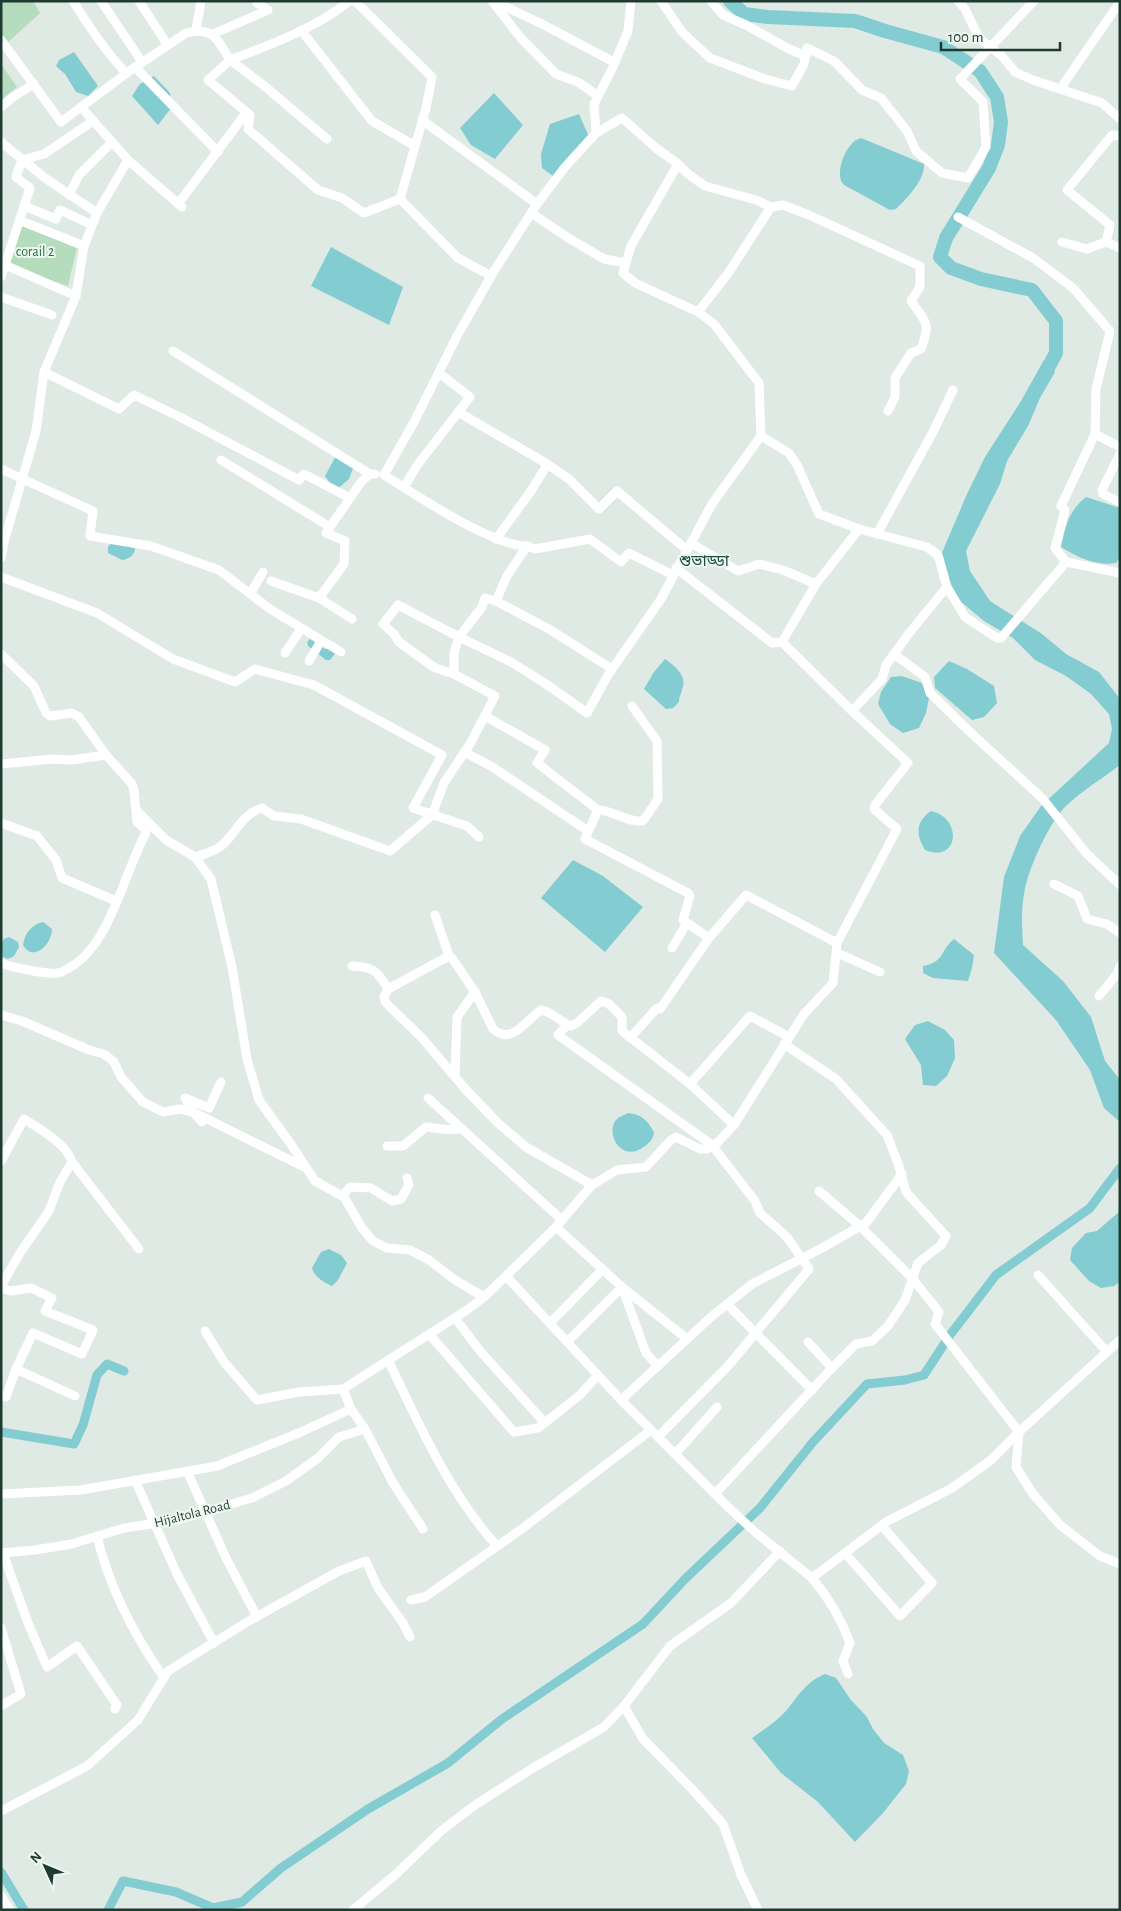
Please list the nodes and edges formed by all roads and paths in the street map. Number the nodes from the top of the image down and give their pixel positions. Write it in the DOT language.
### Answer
graph roads {
  1 [pos="73,1"];
  2 [pos="101,1"];
  3 [pos="139,1"];
  4 [pos="201,1"];
  5 [pos="258,1"];
  6 [pos="349,1"];
  7 [pos="355,1"];
  8 [pos="492,1"];
  9 [pos="631,1"];
  10 [pos="661,1"];
  11 [pos="711,1"];
  12 [pos="958,1"];
  13 [pos="1034,1"];
  14 [pos="1120,2"];
  15 [pos="196,30"];
  16 [pos="301,30"];
  17 [pos="213,34"];
  18 [pos="1,40"];
  19 [pos="167,44"];
  20 [pos="988,49"];
  21 [pos="806,56"];
  22 [pos="230,60"];
  23 [pos="614,62"];
  24 [pos="138,64"];
  25 [pos="126,73"];
  26 [pos="34,84"];
  27 [pos="1060,89"];
  28 [pos="598,96"];
  29 [pos="1,107"];
  30 [pos="81,108"];
  31 [pos="246,112"];
  32 [pos="1120,119"];
  33 [pos="422,120"];
  34 [pos="93,121"];
  35 [pos="596,132"];
  36 [pos="1120,136"];
  37 [pos="327,139"];
  38 [pos="112,142"];
  39 [pos="415,146"];
  40 [pos="3,147"];
  41 [pos="218,152"];
  42 [pos="22,160"];
  43 [pos="128,160"];
  44 [pos="678,164"];
  45 [pos="69,195"];
  46 [pos="400,199"];
  47 [pos="537,204"];
  48 [pos="24,206"];
  49 [pos="771,206"];
  50 [pos="532,213"];
  51 [pos="97,214"];
  52 [pos="958,217"];
  53 [pos="19,220"];
  54 [pos="92,225"];
  55 [pos="1062,242"];
  56 [pos="1106,242"];
  57 [pos="84,246"];
  58 [pos="1120,248"];
  59 [pos="626,263"];
  60 [pos="5,265"];
  61 [pos="491,276"];
  62 [pos="1,277"];
  63 [pos="76,296"];
  64 [pos="1,297"];
  65 [pos="698,312"];
  66 [pos="52,315"];
  67 [pos="173,351"];
  68 [pos="44,372"];
  69 [pos="439,373"];
  70 [pos="953,390"];
  71 [pos="888,411"];
  72 [pos="458,412"];
  73 [pos="1095,434"];
  74 [pos="761,436"];
  75 [pos="1120,447"];
  76 [pos="1120,454"];
  77 [pos="221,460"];
  78 [pos="548,464"];
  79 [pos="1,468"];
  80 [pos="370,474"];
  81 [pos="384,475"];
  82 [pos="23,479"];
  83 [pos="404,487"];
  84 [pos="350,498"];
  85 [pos="1120,502"];
  86 [pos="330,527"];
  87 [pos="859,529"];
  88 [pos="877,534"];
  89 [pos="496,539"];
  90 [pos="2,542"];
  91 [pos="527,546"];
  92 [pos="689,547"];
  93 [pos="1,558"];
  94 [pos="1066,562"];
  95 [pos="675,571"];
  96 [pos="1120,571"];
  97 [pos="263,572"];
  98 [pos="1,577"];
  99 [pos="271,581"];
  100 [pos="816,584"];
  101 [pos="947,587"];
  102 [pos="250,594"];
  103 [pos="318,598"];
  104 [pos="496,600"];
  105 [pos="352,619"];
  106 [pos="301,629"];
  107 [pos="459,637"];
  108 [pos="321,641"];
  109 [pos="782,642"];
  110 [pos="341,652"];
  111 [pos="285,653"];
  112 [pos="1,654"];
  113 [pos="894,654"];
  114 [pos="309,661"];
  115 [pos="612,668"];
  116 [pos="454,674"];
  117 [pos="632,706"];
  118 [pos="852,711"];
  119 [pos="485,716"];
  120 [pos="464,752"];
  121 [pos="106,755"];
  122 [pos="1,764"];
  123 [pos="598,810"];
  124 [pos="137,811"];
  125 [pos="432,815"];
  126 [pos="1,823"];
  127 [pos="588,831"];
  128 [pos="479,838"];
  129 [pos="195,857"];
  130 [pos="1054,884"];
  131 [pos="1120,885"];
  132 [pos="116,901"];
  133 [pos="435,915"];
  134 [pos="687,923"];
  135 [pos="1120,933"];
  136 [pos="709,938"];
  137 [pos="672,948"];
  138 [pos="837,948"];
  139 [pos="449,956"];
  140 [pos="1,963"];
  141 [pos="352,966"];
  142 [pos="1120,966"];
  143 [pos="880,972"];
  144 [pos="388,989"];
  145 [pos="475,992"];
  146 [pos="1099,996"];
  147 [pos="1,1015"];
  148 [pos="567,1025"];
  149 [pos="630,1038"];
  150 [pos="787,1041"];
  151 [pos="456,1077"];
  152 [pos="221,1082"];
  153 [pos="690,1084"];
  154 [pos="428,1098"];
  155 [pos="193,1112"];
  156 [pos="202,1122"];
  157 [pos="734,1125"];
  158 [pos="461,1128"];
  159 [pos="712,1145"];
  160 [pos="387,1146"];
  161 [pos="1,1161"];
  162 [pos="72,1162"];
  163 [pos="306,1168"];
  164 [pos="902,1174"];
  165 [pos="407,1178"];
  166 [pos="592,1185"];
  167 [pos="819,1191"];
  168 [pos="344,1197"];
  169 [pos="559,1223"];
  170 [pos="860,1226"];
  171 [pos="139,1249"];
  172 [pos="803,1258"];
  173 [pos="602,1270"];
  174 [pos="1038,1275"];
  175 [pos="506,1276"];
  176 [pos="912,1278"];
  177 [pos="1,1287"];
  178 [pos="622,1287"];
  179 [pos="484,1297"];
  180 [pos="727,1304"];
  181 [pos="455,1318"];
  182 [pos="550,1323"];
  183 [pos="205,1331"];
  184 [pos="755,1333"];
  185 [pos="430,1335"];
  186 [pos="687,1339"];
  187 [pos="1120,1340"];
  188 [pos="567,1342"];
  189 [pos="808,1342"];
  190 [pos="1107,1352"];
  191 [pos="388,1360"];
  192 [pos="658,1366"];
  193 [pos="832,1368"];
  194 [pos="16,1369"];
  195 [pos="598,1376"];
  196 [pos="344,1389"];
  197 [pos="812,1390"];
  198 [pos="1,1395"];
  199 [pos="75,1396"];
  200 [pos="621,1400"];
  201 [pos="717,1407"];
  202 [pos="351,1409"];
  203 [pos="545,1423"];
  204 [pos="365,1429"];
  205 [pos="1019,1432"];
  206 [pos="654,1434"];
  207 [pos="675,1454"];
  208 [pos="187,1472"];
  209 [pos="135,1480"];
  210 [pos="1,1494"];
  211 [pos="715,1494"];
  212 [pos="206,1512"];
  213 [pos="154,1523"];
  214 [pos="882,1526"];
  215 [pos="423,1529"];
  216 [pos="98,1536"];
  217 [pos="497,1546"];
  218 [pos="780,1551"];
  219 [pos="2,1553"];
  220 [pos="845,1553"];
  221 [pos="1120,1564"];
  222 [pos="812,1578"];
  223 [pos="411,1600"];
  224 [pos="257,1617"];
  225 [pos="1,1628"];
  226 [pos="410,1637"];
  227 [pos="214,1643"];
  228 [pos="848,1674"];
  229 [pos="164,1678"];
  230 [pos="1,1706"];
  231 [pos="624,1706"];
  232 [pos="115,1709"];
  233 [pos="1,1811"];
  234 [pos="1,1896"];
  235 [pos="10,1910"];
  236 [pos="353,1910"];
  237 [pos="758,1910"];
  1 -- 25 [label="street"];
  2 -- 24 [label="street"];
  3 -- 19 [label="street"];
  4 -- 15 [label="street"];
  5 -- 17 [label="street"];
  6 -- 16 [label="street"];
  7 -- 33 [label="street"];
  8 -- 23 [label="street"];
  8 -- 28 [label="street"];
  9 -- 23 [label="street"];
  10 -- 21 [label="street"];
  11 -- 21 [label="street"];
  12 -- 20 [label="street"];
  13 -- 20 [label="street"];
  14 -- 27 [label="street"];
  15 -- 17 [label="street"];
  15 -- 19 [label="street"];
  16 -- 22 [label="street"];
  16 -- 39 [label="street"];
  17 -- 22 [label="street"];
  18 -- 26 [label="street"];
  19 -- 24 [label="street"];
  20 -- 21 [label="street"];
  20 -- 27 [label="street"];
  22 -- 31 [label="street"];
  22 -- 37 [label="street"];
  23 -- 28 [label="street"];
  24 -- 25 [label="street"];
  24 -- 41 [label="street"];
  25 -- 30 [label="street"];
  26 -- 29 [label="street"];
  26 -- 30 [label="street"];
  27 -- 32 [label="street"];
  28 -- 35 [label="street"];
  30 -- 34 [label="street"];
  31 -- 41 [label="street"];
  31 -- 46 [label="street"];
  33 -- 39 [label="street"];
  33 -- 47 [label="street"];
  34 -- 38 [label="street"];
  34 -- 42 [label="street"];
  35 -- 44 [label="street"];
  35 -- 47 [label="street"];
  36 -- 56 [label="street"];
  38 -- 43 [label="street"];
  38 -- 45 [label="street"];
  39 -- 46 [label="street"];
  40 -- 42 [label="street"];
  41 -- 43 [label="street"];
  42 -- 45 [label="street"];
  42 -- 48 [label="street"];
  43 -- 51 [label="street"];
  44 -- 49 [label="street"];
  44 -- 59 [label="street"];
  45 -- 51 [label="street"];
  46 -- 61 [label="street"];
  47 -- 50 [label="street"];
  48 -- 53 [label="street"];
  48 -- 54 [label="street"];
  49 -- 65 [label="street"];
  49 -- 71 [label="street"];
  50 -- 59 [label="street"];
  50 -- 61 [label="street"];
  51 -- 54 [label="street"];
  52 -- 73 [label="street"];
  53 -- 57 [label="street"];
  53 -- 60 [label="street"];
  54 -- 57 [label="street"];
  55 -- 56 [label="street"];
  56 -- 58 [label="street"];
  57 -- 63 [label="street"];
  59 -- 65 [label="street"];
  60 -- 62 [label="street"];
  60 -- 63 [label="street"];
  61 -- 69 [label="street"];
  63 -- 68 [label="street"];
  64 -- 66 [label="street"];
  65 -- 74 [label="street"];
  67 -- 80 [label="street"];
  68 -- 82 [label="street"];
  68 -- 84 [label="street"];
  69 -- 72 [label="street"];
  69 -- 81 [label="street"];
  70 -- 88 [label="street"];
  72 -- 78 [label="street"];
  72 -- 83 [label="street"];
  73 -- 75 [label="street"];
  73 -- 94 [label="street"];
  74 -- 87 [label="street"];
  74 -- 92 [label="street"];
  76 -- 85 [label="street"];
  77 -- 86 [label="street"];
  78 -- 89 [label="street"];
  78 -- 92 [label="street"];
  79 -- 82 [label="street"];
  80 -- 81 [label="street"];
  80 -- 84 [label="street"];
  81 -- 83 [label="street"];
  82 -- 90 [label="street"];
  82 -- 102 [label="street"];
  83 -- 89 [label="street"];
  84 -- 86 [label="street"];
  86 -- 103 [label="street"];
  87 -- 88 [label="street"];
  87 -- 100 [label="street"];
  88 -- 101 [label="street"];
  89 -- 91 [label="street"];
  90 -- 93 [label="street"];
  91 -- 95 [label="street"];
  91 -- 104 [label="street"];
  92 -- 95 [label="street"];
  92 -- 100 [label="street"];
  94 -- 96 [label="street"];
  94 -- 101 [label="street"];
  95 -- 109 [label="street"];
  95 -- 115 [label="street"];
  97 -- 102 [label="street"];
  98 -- 125 [label="street"];
  99 -- 103 [label="street"];
  100 -- 109 [label="street"];
  101 -- 113 [label="street"];
  102 -- 106 [label="street"];
  103 -- 105 [label="street"];
  104 -- 107 [label="street"];
  104 -- 115 [label="street"];
  106 -- 108 [label="street"];
  106 -- 111 [label="street"];
  107 -- 115 [label="street"];
  107 -- 116 [label="street"];
  107 -- 116 [label="street"];
  108 -- 110 [label="street"];
  108 -- 114 [label="street"];
  109 -- 118 [label="street"];
  112 -- 121 [label="street"];
  113 -- 118 [label="street"];
  113 -- 131 [label="street"];
  116 -- 119 [label="street"];
  117 -- 123 [label="street"];
  118 -- 138 [label="street"];
  119 -- 120 [label="street"];
  119 -- 123 [label="street"];
  120 -- 125 [label="street"];
  120 -- 127 [label="street"];
  121 -- 122 [label="street"];
  121 -- 124 [label="street"];
  123 -- 127 [label="street"];
  124 -- 129 [label="street"];
  124 -- 132 [label="street"];
  125 -- 128 [label="street"];
  125 -- 129 [label="street"];
  126 -- 132 [label="street"];
  127 -- 134 [label="street"];
  129 -- 163 [label="street"];
  130 -- 135 [label="street"];
  132 -- 140 [label="street"];
  133 -- 139 [label="street"];
  134 -- 136 [label="street"];
  134 -- 137 [label="street"];
  136 -- 138 [label="street"];
  136 -- 149 [label="street"];
  138 -- 143 [label="street"];
  138 -- 150 [label="street"];
  139 -- 144 [label="street"];
  139 -- 145 [label="street"];
  141 -- 144 [label="street"];
  142 -- 146 [label="street"];
  144 -- 151 [label="street"];
  145 -- 148 [label="street"];
  145 -- 151 [label="street"];
  147 -- 155 [label="street"];
  148 -- 149 [label="street"];
  148 -- 159 [label="street"];
  149 -- 153 [label="street"];
  150 -- 153 [label="street"];
  150 -- 157 [label="street"];
  150 -- 164 [label="street"];
  151 -- 166 [label="street"];
  152 -- 155 [label="street"];
  153 -- 157 [label="street"];
  154 -- 158 [label="street"];
  155 -- 156 [label="street"];
  155 -- 163 [label="street"];
  157 -- 159 [label="street"];
  158 -- 160 [label="street"];
  158 -- 169 [label="street"];
  159 -- 166 [label="street"];
  159 -- 172 [label="street"];
  161 -- 162 [label="street"];
  162 -- 171 [label="street"];
  162 -- 177 [label="street"];
  163 -- 168 [label="street"];
  164 -- 170 [label="street"];
  164 -- 176 [label="street"];
  165 -- 168 [label="street"];
  166 -- 169 [label="street"];
  167 -- 170 [label="street"];
  168 -- 179 [label="street"];
  169 -- 173 [label="street"];
  169 -- 175 [label="street"];
  170 -- 172 [label="street"];
  170 -- 176 [label="street"];
  172 -- 180 [label="street"];
  172 -- 184 [label="street"];
  173 -- 178 [label="street"];
  173 -- 182 [label="street"];
  174 -- 190 [label="street"];
  175 -- 179 [label="street"];
  175 -- 182 [label="street"];
  176 -- 193 [label="street"];
  176 -- 205 [label="street"];
  177 -- 194 [label="street"];
  178 -- 186 [label="street"];
  178 -- 188 [label="street"];
  178 -- 192 [label="street"];
  179 -- 181 [label="street"];
  180 -- 184 [label="street"];
  180 -- 186 [label="street"];
  181 -- 185 [label="street"];
  181 -- 203 [label="street"];
  182 -- 188 [label="street"];
  183 -- 196 [label="street"];
  184 -- 197 [label="street"];
  184 -- 206 [label="street"];
  185 -- 191 [label="street"];
  185 -- 203 [label="street"];
  186 -- 192 [label="street"];
  187 -- 190 [label="street"];
  188 -- 195 [label="street"];
  189 -- 193 [label="street"];
  190 -- 205 [label="street"];
  191 -- 196 [label="street"];
  191 -- 217 [label="street"];
  192 -- 200 [label="street"];
  193 -- 197 [label="street"];
  194 -- 198 [label="street"];
  194 -- 199 [label="street"];
  195 -- 200 [label="street"];
  195 -- 203 [label="street"];
  196 -- 202 [label="street"];
  197 -- 211 [label="street"];
  200 -- 206 [label="street"];
  201 -- 207 [label="street"];
  202 -- 204 [label="street"];
  202 -- 208 [label="street"];
  204 -- 212 [label="street, Hijaltola Road"];
  204 -- 215 [label="street"];
  205 -- 214 [label="street"];
  205 -- 221 [label="street"];
  206 -- 207 [label="street"];
  206 -- 217 [label="street"];
  207 -- 211 [label="street"];
  208 -- 209 [label="street"];
  208 -- 212 [label="street"];
  209 -- 210 [label="street"];
  209 -- 213 [label="street"];
  211 -- 218 [label="street"];
  212 -- 213 [label="street, Hijaltola Road"];
  212 -- 224 [label="street"];
  213 -- 216 [label="street, Hijaltola Road"];
  213 -- 227 [label="street"];
  214 -- 220 [label="street"];
  214 -- 220 [label="street"];
  216 -- 219 [label="street, Hijaltola Road"];
  216 -- 229 [label="street"];
  217 -- 223 [label="street"];
  218 -- 222 [label="street"];
  218 -- 231 [label="street"];
  219 -- 232 [label="street"];
  220 -- 222 [label="street"];
  222 -- 228 [label="street"];
  224 -- 226 [label="street"];
  224 -- 227 [label="street"];
  225 -- 230 [label="street"];
  227 -- 229 [label="street"];
  229 -- 233 [label="street"];
  231 -- 236 [label="street"];
  231 -- 237 [label="street"];
  234 -- 235 [label="street"];
}
